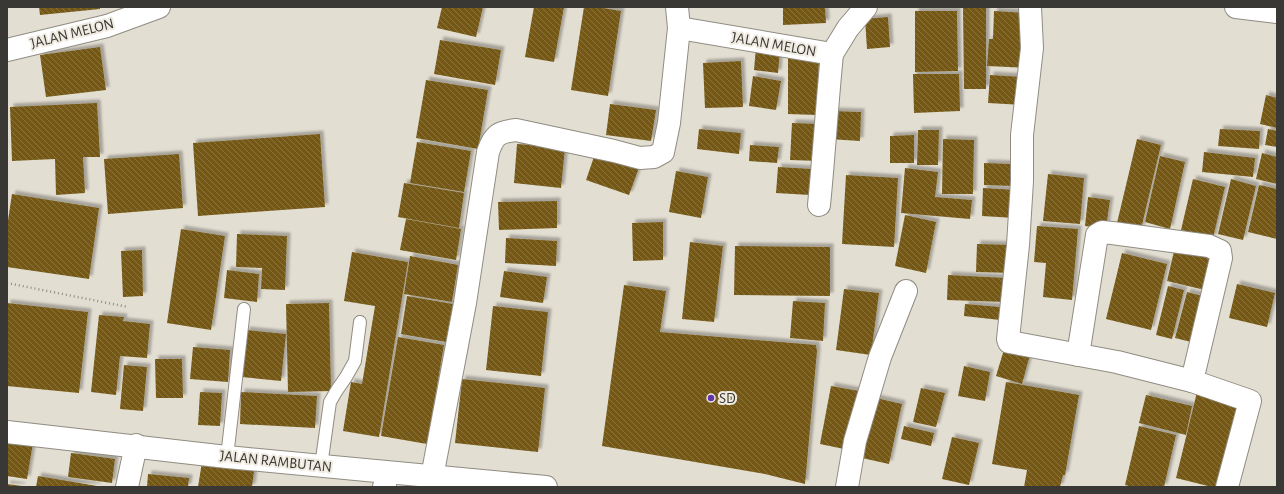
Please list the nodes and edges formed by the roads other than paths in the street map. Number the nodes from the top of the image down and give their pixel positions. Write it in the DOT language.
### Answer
graph roads {
  1 [pos="159,7"];
  2 [pos="866,7"];
  3 [pos="1030,7"];
  4 [pos="1245,8"];
  5 [pos="1277,12"];
  6 [pos="678,18"];
  7 [pos="7,50"];
  8 [pos="832,54"];
  9 [pos="819,205"];
  10 [pos="906,291"];
  11 [pos="244,309"];
  12 [pos="360,322"];
  13 [pos="1078,355"];
  14 [pos="1192,381"];
  15 [pos="7,432"];
  16 [pos="136,445"];
  17 [pos="227,456"];
  18 [pos="321,466"];
  19 [pos="432,477"];
  20 [pos="386,480"];
  21 [pos="536,486"];
  22 [pos="127,487"];
  23 [pos="847,487"];
  24 [pos="1227,487"];
  1 -- 7 [label="street, JALAN MELON"];
  2 -- 8 [label="street, JALAN MELON"];
  3 -- 13 [label="street"];
  4 -- 5 [label="street"];
  6 -- 8 [label="street, JALAN MELON"];
  6 -- 19 [label="street"];
  8 -- 9 [label="street"];
  10 -- 23 [label="street"];
  11 -- 17 [label="lane"];
  12 -- 18 [label="lane"];
  13 -- 14 [label="street"];
  13 -- 14 [label="street"];
  14 -- 24 [label="street"];
  15 -- 16 [label="street, JALAN RAMBUTAN"];
  16 -- 17 [label="street, JALAN RAMBUTAN"];
  16 -- 22 [label="street"];
  17 -- 18 [label="street, JALAN RAMBUTAN"];
  18 -- 20 [label="street, JALAN RAMBUTAN"];
  19 -- 20 [label="street, JALAN RAMBUTAN"];
  19 -- 21 [label="street, JALAN RAMBUTAN"];
}
